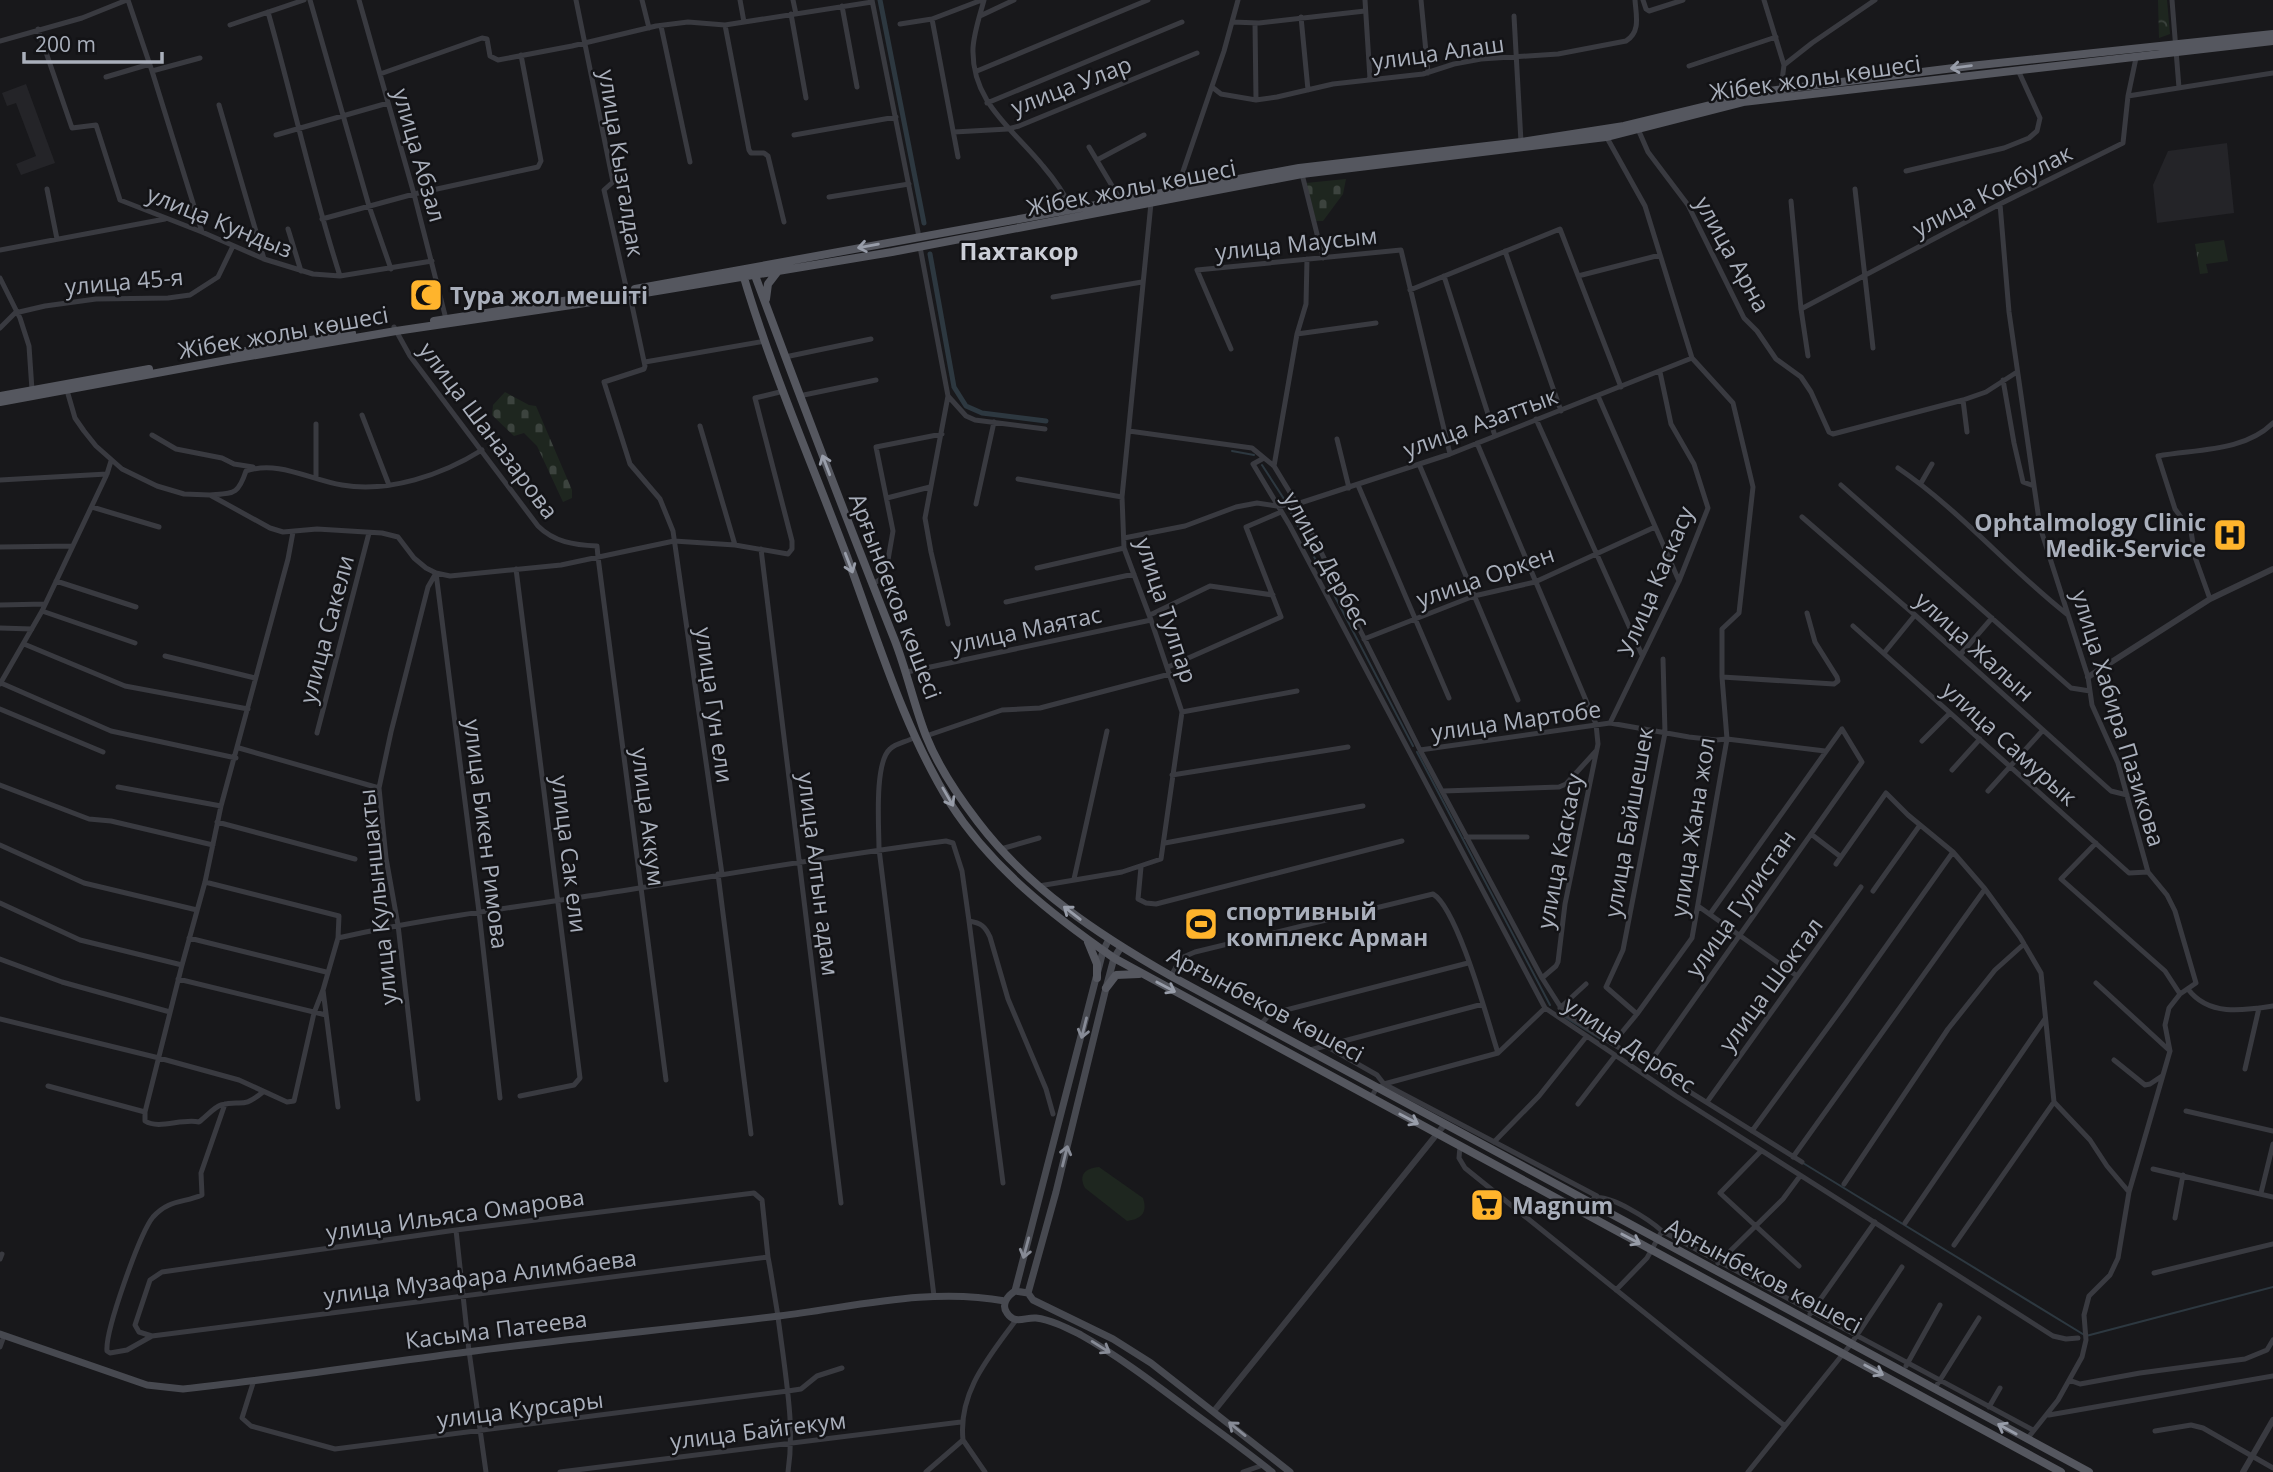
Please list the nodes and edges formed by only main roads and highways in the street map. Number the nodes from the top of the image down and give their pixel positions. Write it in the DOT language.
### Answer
graph roads {
  1 [pos="2273,34"];
  2 [pos="2273,41"];
  3 [pos="2176,49"];
  4 [pos="1605,133"];
  5 [pos="1067,199"];
  6 [pos="1089,208"];
  7 [pos="1075,214"];
  8 [pos="919,241"];
  9 [pos="754,271"];
  10 [pos="778,271"];
  11 [pos="742,272"];
  12 [pos="728,279"];
  13 [pos="628,293"];
  14 [pos="750,294"];
  15 [pos="765,302"];
  16 [pos="395,329"];
  17 [pos="66,387"];
  18 [pos="0,396"];
  19 [pos="0,402"];
  20 [pos="842,508"];
  21 [pos="830,512"];
  22 [pos="1087,939"];
  23 [pos="1109,939"];
  24 [pos="1121,947"];
  25 [pos="1103,951"];
  26 [pos="1114,958"];
  27 [pos="1141,974"];
  28 [pos="1097,978"];
  29 [pos="1106,988"];
  30 [pos="1015,1292"];
  31 [pos="1028,1293"];
  32 [pos="1033,1300"];
  33 [pos="1005,1301"];
  34 [pos="1028,1317"];
  35 [pos="2,1335"];
  36 [pos="1272,1472"];
  37 [pos="1290,1472"];
  38 [pos="2061,1472"];
  39 [pos="2089,1472"];
  1 -- 3 [label="main road, Жібек жолы көшесі"];
  2 -- 3 [label="main road, Жібек жолы көшесі"];
  3 -- 4 [label="main road, Жібек жолы көшесі"];
  3 -- 4 [label="main road, Жібек жолы көшесі, one-way"];
  4 -- 6 [label="main road, Жібек жолы көшесі"];
  4 -- 7 [label="main road, Жібек жолы көшесі"];
  5 -- 6 [label="main road"];
  6 -- 7 [label="main road, Жібек жолы көшесі"];
  7 -- 8 [label="main road, Жібек жолы көшесі"];
  8 -- 9 [label="main road, Жібек жолы көшесі, one-way"];
  8 -- 10 [label="main road, Жібек жолы көшесі"];
  9 -- 10 [label="main road, Жібек жолы көшесі"];
  9 -- 11 [label="main road, Жібек жолы көшесі"];
  9 -- 15 [label="main road, Арғынбеков көшесі"];
  10 -- 15 [label="main road"];
  11 -- 12 [label="main road, Жібек жолы көшесі"];
  11 -- 13 [label="main road, Жібек жолы көшесі"];
  11 -- 14 [label="main road, Арғынбеков көшесі"];
  12 -- 13 [label="main road, Жібек жолы көшесі"];
  12 -- 14 [label="main road"];
  13 -- 16 [label="main road, Жібек жолы көшесі"];
  13 -- 16 [label="main road, Жібек жолы көшесі"];
  14 -- 21 [label="main road, Арғынбеков көшесі"];
  20 -- 15 [label="main road, Арғынбеков көшесі, one-way"];
  16 -- 17 [label="main road, Жібек жолы көшесі"];
  17 -- 18 [label="main road, Жібек жолы көшесі"];
  17 -- 19 [label="main road, Жібек жолы көшесі"];
  20 -- 21 [label="main road"];
  23 -- 20 [label="main road, Арғынбеков көшесі, one-way"];
  21 -- 22 [label="main road, Арғынбеков көшесі, one-way"];
  22 -- 25 [label="main road, Арғынбеков көшесі"];
  22 -- 28 [label="main road"];
  23 -- 24 [label="main road, Арғынбеков көшесі"];
  23 -- 25 [label="main road"];
  24 -- 26 [label="main road"];
  39 -- 24 [label="main road, Арғынбеков көшесі, one-way"];
  25 -- 26 [label="main road, Арғынбеков көшесі"];
  25 -- 28 [label="main road"];
  26 -- 27 [label="main road, Арғынбеков көшесі"];
  26 -- 29 [label="main road"];
  27 -- 29 [label="main road"];
  27 -- 38 [label="main road, Арғынбеков көшесі, one-way"];
  28 -- 30 [label="main road, one-way"];
  31 -- 29 [label="main road, one-way"];
  30 -- 31 [label="main road"];
  30 -- 33 [label="main road"];
  31 -- 32 [label="main road"];
  32 -- 34 [label="main road"];
  37 -- 32 [label="main road, one-way"];
  33 -- 34 [label="main road"];
  33 -- 35 [label="main road, Касыма Патеева"];
  34 -- 36 [label="main road, one-way"];
}
